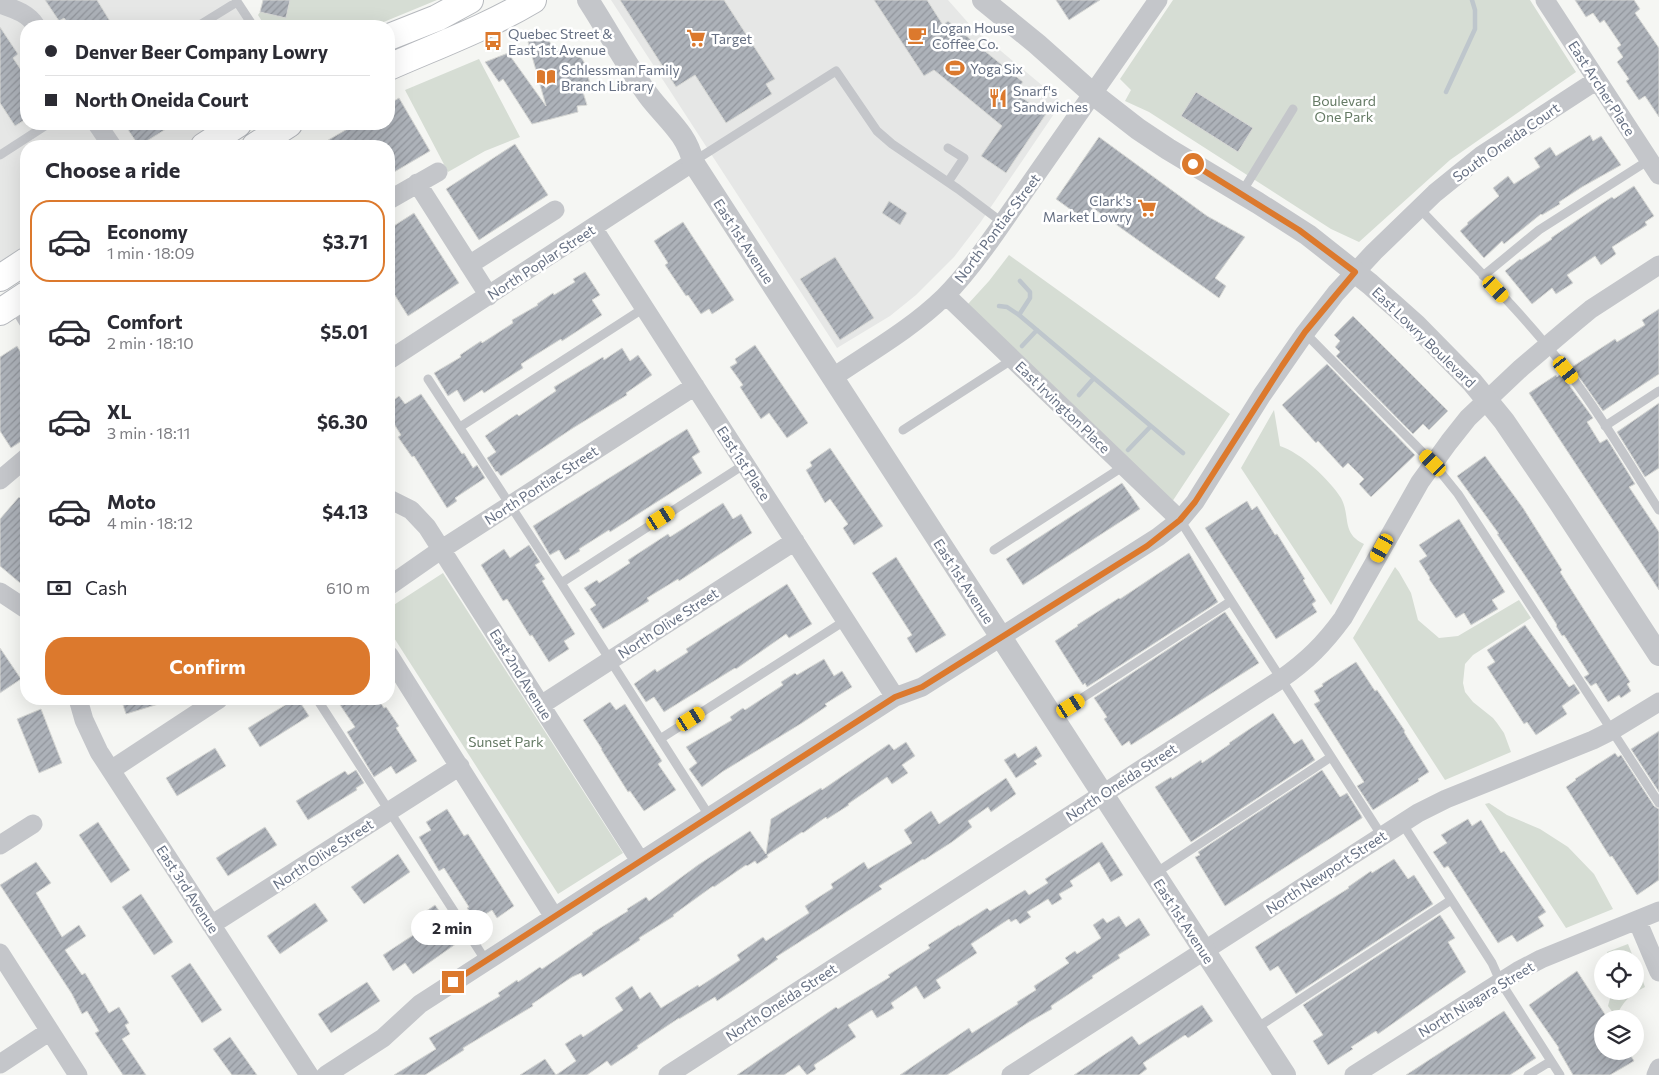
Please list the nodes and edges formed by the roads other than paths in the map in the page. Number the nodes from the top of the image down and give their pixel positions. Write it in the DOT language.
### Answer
graph roads {
  1 [pos="470,0"];
  2 [pos="533,0"];
  3 [pos="588,0"];
  4 [pos="983,0"];
  5 [pos="1004,0"];
  6 [pos="1158,0"];
  7 [pos="1545,0"];
  8 [pos="236,1"];
  9 [pos="0,4"];
  10 [pos="32,20"];
  11 [pos="207,20"];
  12 [pos="249,20"];
  13 [pos="395,35"];
  14 [pos="1037,44"];
  15 [pos="395,65"];
  16 [pos="1597,80"];
  17 [pos="1093,94"];
  18 [pos="1293,109"];
  19 [pos="39,130"];
  20 [pos="229,130"];
  21 [pos="280,130"];
  22 [pos="23,140"];
  23 [pos="213,140"];
  24 [pos="264,140"];
  25 [pos="20,142"];
  26 [pos="948,148"];
  27 [pos="0,155"];
  28 [pos="693,162"];
  29 [pos="1654,167"];
  30 [pos="438,172"];
  31 [pos="948,182"];
  32 [pos="417,183"];
  33 [pos="1242,194"];
  34 [pos="395,196"];
  35 [pos="1419,208"];
  36 [pos="554,210"];
  37 [pos="1003,223"];
  38 [pos="593,228"];
  39 [pos="20,265"];
  40 [pos="469,265"];
  41 [pos="1659,265"];
  42 [pos="1355,272"];
  43 [pos="1483,276"];
  44 [pos="0,278"];
  45 [pos="946,295"];
  46 [pos="489,296"];
  47 [pos="13,304"];
  48 [pos="644,308"];
  49 [pos="20,316"];
  50 [pos="1305,332"];
  51 [pos="1546,345"];
  52 [pos="395,356"];
  53 [pos="1013,359"];
  54 [pos="832,378"];
  55 [pos="428,379"];
  56 [pos="695,386"];
  57 [pos="1659,391"];
  58 [pos="1487,400"];
  59 [pos="1605,426"];
  60 [pos="460,427"];
  61 [pos="903,430"];
  62 [pos="20,463"];
  63 [pos="1433,463"];
  64 [pos="745,464"];
  65 [pos="1124,466"];
  66 [pos="0,480"];
  67 [pos="395,502"];
  68 [pos="510,505"];
  69 [pos="1659,510"];
  70 [pos="1180,520"];
  71 [pos="795,541"];
  72 [pos="442,549"];
  73 [pos="994,550"];
  74 [pos="395,582"];
  75 [pos="561,582"];
  76 [pos="0,592"];
  77 [pos="1230,601"];
  78 [pos="20,605"];
  79 [pos="846,620"];
  80 [pos="1002,638"];
  81 [pos="1659,655"];
  82 [pos="610,660"];
  83 [pos="395,664"];
  84 [pos="1280,679"];
  85 [pos="895,697"];
  86 [pos="1659,702"];
  87 [pos="80,705"];
  88 [pos="210,705"];
  89 [pos="321,705"];
  90 [pos="541,705"];
  91 [pos="1052,718"];
  92 [pos="1613,730"];
  93 [pos="660,739"];
  94 [pos="1331,758"];
  95 [pos="460,766"];
  96 [pos="111,770"];
  97 [pos="1102,794"];
  98 [pos="1659,803"];
  99 [pos="390,811"];
  100 [pos="710,817"];
  101 [pos="1402,823"];
  102 [pos="33,824"];
  103 [pos="1382,836"];
  104 [pos="0,845"];
  105 [pos="640,861"];
  106 [pos="1154,874"];
  107 [pos="1451,900"];
  108 [pos="1659,911"];
  109 [pos="554,917"];
  110 [pos="1637,920"];
  111 [pos="211,925"];
  112 [pos="1204,950"];
  113 [pos="0,952"];
  114 [pos="486,961"];
  115 [pos="1659,972"];
  116 [pos="1500,982"];
  117 [pos="1255,1029"];
  118 [pos="50,1031"];
  119 [pos="1551,1060"];
  120 [pos="0,1064"];
  121 [pos="1659,1068"];
  122 [pos="78,1075"];
  123 [pos="309,1075"];
  124 [pos="326,1075"];
  125 [pos="668,1075"];
  126 [pos="1011,1075"];
  127 [pos="1285,1075"];
  128 [pos="1354,1075"];
  129 [pos="1528,1075"];
  130 [pos="1560,1075"];
  131 [pos="1656,1075"];
  1 -- 13 [label="main road"];
  2 -- 15 [label="main road"];
  3 -- 28 [label="street, East 1st Avenue"];
  4 -- 14 [label="street, East Lowry Boulevard"];
  5 -- 14 [label="street, East Lowry Boulevard"];
  6 -- 17 [label="street, North Pontiac Street"];
  7 -- 16 [label="street, East Archer Place"];
  8 -- 11 [label="lane"];
  8 -- 12 [label="lane"];
  9 -- 10 [label="street"];
  14 -- 17 [label="street, East Lowry Boulevard"];
  16 -- 29 [label="street, East Archer Place"];
  16 -- 35 [label="street, South Oneida Court"];
  17 -- 33 [label="street, East Lowry Boulevard"];
  17 -- 37 [label="street, North Pontiac Street"];
  18 -- 33 [label="lane"];
  19 -- 22 [label="lane"];
  20 -- 23 [label="main road"];
  21 -- 24 [label="main road"];
  25 -- 27 [label="lane"];
  26 -- 31 [label="lane"];
  28 -- 31 [label="lane"];
  28 -- 38 [label="street, North Poplar Street"];
  28 -- 54 [label="street, East 1st Avenue"];
  29 -- 43 [label="lane"];
  30 -- 32 [label="street"];
  31 -- 37 [label="lane"];
  32 -- 34 [label="street"];
  32 -- 40 [label="street"];
  33 -- 42 [label="street, East Lowry Boulevard"];
  35 -- 42 [label="street, South Oneida Court"];
  35 -- 43 [label="lane"];
  36 -- 40 [label="street"];
  37 -- 45 [label="street, North Pontiac Street"];
  38 -- 46 [label="street, North Poplar Street"];
  38 -- 48 [label="street, East 1st Place"];
  39 -- 44 [label="main road"];
  40 -- 46 [label="street"];
  41 -- 51 [label="street, North Oneida Street"];
  42 -- 50 [label="street, South Oneida Court"];
  42 -- 58 [label="street, East Lowry Boulevard"];
  43 -- 51 [label="lane"];
  45 -- 53 [label="street, East Irvington Place"];
  45 -- 54 [label="street, North Pontiac Street"];
  46 -- 52 [label="street, North Poplar Street"];
  47 -- 49 [label="lane"];
  48 -- 56 [label="street, East 1st Place"];
  48 -- 60 [label="lane"];
  50 -- 63 [label="lane"];
  50 -- 70 [label="street, South Oneida Court"];
  51 -- 58 [label="street, North Oneida Street"];
  51 -- 59 [label="lane"];
  53 -- 61 [label="lane"];
  53 -- 65 [label="street, East Irvington Place"];
  54 -- 80 [label="street, East 1st Avenue"];
  55 -- 60 [label="lane"];
  56 -- 64 [label="street, East 1st Place"];
  56 -- 68 [label="street, North Pontiac Street"];
  57 -- 59 [label="lane"];
  58 -- 63 [label="street, North Oneida Street"];
  58 -- 81 [label="street, East Lowry Boulevard"];
  59 -- 69 [label="lane"];
  60 -- 68 [label="lane"];
  62 -- 66 [label="street"];
  63 -- 84 [label="street, North Oneida Street"];
  63 -- 92 [label="lane"];
  64 -- 71 [label="street, East 1st Place"];
  64 -- 75 [label="lane"];
  65 -- 70 [label="street, East Irvington Place"];
  65 -- 73 [label="lane"];
  67 -- 72 [label="street, East 2nd Avenue"];
  68 -- 72 [label="street, North Pontiac Street"];
  68 -- 75 [label="lane"];
  70 -- 77 [label="lane"];
  70 -- 80 [label="street, South Oneida Court"];
  71 -- 79 [label="street, East 1st Place"];
  71 -- 82 [label="street, North Olive Street"];
  72 -- 74 [label="street, North Pontiac Street"];
  72 -- 90 [label="street, East 2nd Avenue"];
  75 -- 82 [label="lane"];
  76 -- 78 [label="street"];
  77 -- 84 [label="lane"];
  77 -- 91 [label="lane"];
  79 -- 85 [label="street, East 1st Place"];
  79 -- 93 [label="lane"];
  80 -- 85 [label="street, South Oneida Court"];
  80 -- 91 [label="street, East 1st Avenue"];
  82 -- 90 [label="street, North Olive Street"];
  82 -- 93 [label="lane"];
  83 -- 95 [label="street"];
  84 -- 94 [label="lane"];
  84 -- 97 [label="street, North Oneida Street"];
  85 -- 100 [label="street, South Oneida Court"];
  86 -- 92 [label="street, North Newport Street"];
  87 -- 96 [label="street, East 3rd Avenue"];
  88 -- 96 [label="street"];
  89 -- 99 [label="lane"];
  90 -- 105 [label="street, East 2nd Avenue"];
  91 -- 97 [label="street, East 1st Avenue"];
  92 -- 98 [label="lane"];
  92 -- 101 [label="street, North Newport Street"];
  93 -- 100 [label="lane"];
  94 -- 103 [label="lane"];
  94 -- 106 [label="lane"];
  95 -- 99 [label="street, North Olive Street"];
  95 -- 109 [label="street"];
  96 -- 111 [label="street, East 3rd Avenue"];
  97 -- 106 [label="street, East 1st Avenue"];
  97 -- 125 [label="street, North Oneida Street"];
  99 -- 111 [label="street, North Olive Street"];
  99 -- 114 [label="lane"];
  100 -- 105 [label="street, South Oneida Court"];
  101 -- 103 [label="street, North Newport Street"];
  101 -- 107 [label="lane"];
  102 -- 104 [label="street"];
  103 -- 112 [label="street, North Newport Street"];
  105 -- 109 [label="street, South Oneida Court"];
  106 -- 112 [label="street, East 1st Avenue"];
  107 -- 116 [label="lane"];
  107 -- 117 [label="lane"];
  108 -- 110 [label="street, North Niagara Street"];
  109 -- 114 [label="street, South Oneida Court"];
  110 -- 115 [label="street"];
  110 -- 116 [label="street, North Niagara Street"];
  111 -- 123 [label="street, East 3rd Avenue"];
  112 -- 117 [label="street, East 1st Avenue"];
  112 -- 126 [label="street, North Newport Street"];
  113 -- 118 [label="street"];
  114 -- 124 [label="street, South Oneida Court"];
  116 -- 119 [label="lane"];
  116 -- 128 [label="street, North Niagara Street"];
  117 -- 127 [label="street, East 1st Avenue"];
  118 -- 120 [label="street"];
  118 -- 122 [label="street"];
  119 -- 129 [label="lane"];
  119 -- 130 [label="lane"];
  121 -- 131 [label="street"];
}
